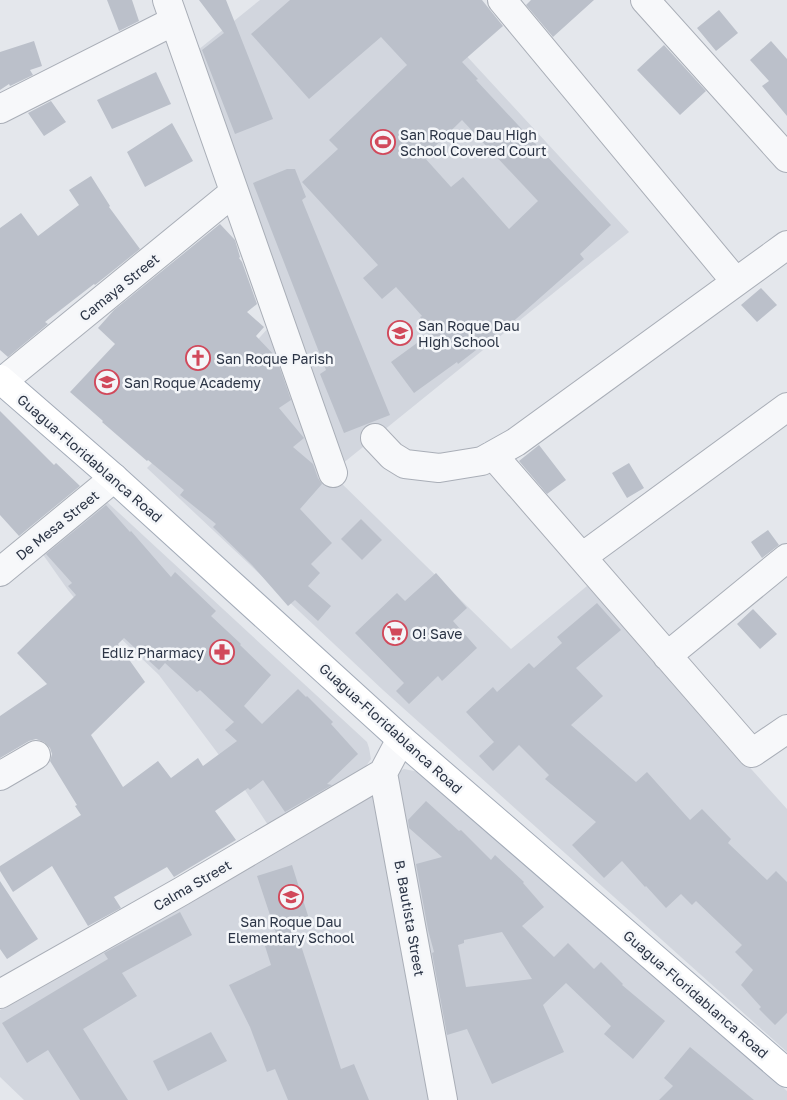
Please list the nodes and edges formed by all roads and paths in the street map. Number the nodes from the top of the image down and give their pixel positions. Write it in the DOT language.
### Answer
graph roads {
  1 [pos="502,0"];
  2 [pos="644,0"];
  3 [pos="171,10"];
  4 [pos="0,109"];
  5 [pos="787,158"];
  6 [pos="234,192"];
  7 [pos="787,245"];
  8 [pos="736,282"];
  9 [pos="2,380"];
  10 [pos="787,408"];
  11 [pos="375,438"];
  12 [pos="493,455"];
  13 [pos="333,473"];
  14 [pos="114,478"];
  15 [pos="582,557"];
  16 [pos="787,558"];
  17 [pos="0,572"];
  18 [pos="667,656"];
  19 [pos="787,729"];
  20 [pos="401,739"];
  21 [pos="36,755"];
  22 [pos="383,773"];
  23 [pos="0,776"];
  24 [pos="0,994"];
  25 [pos="787,1072"];
  26 [pos="443,1100"];
  1 -- 8 [label="street"];
  2 -- 5 [label="street"];
  3 -- 4 [label="street"];
  3 -- 6 [label="street"];
  6 -- 9 [label="street, Camaya Street"];
  6 -- 13 [label="street"];
  7 -- 8 [label="street"];
  8 -- 12 [label="street"];
  9 -- 14 [label="main road, Guagua-Floridablanca Road"];
  10 -- 15 [label="street"];
  11 -- 12 [label="street"];
  12 -- 15 [label="street"];
  14 -- 17 [label="street, De Mesa Street"];
  14 -- 20 [label="main road, Guagua-Floridablanca Road"];
  15 -- 18 [label="street"];
  16 -- 18 [label="street"];
  18 -- 19 [label="street"];
  20 -- 22 [label="street"];
  20 -- 25 [label="main road, Guagua-Floridablanca Road"];
  21 -- 23 [label="street"];
  22 -- 24 [label="street, Calma Street"];
  22 -- 26 [label="street, B. Bautista Street"];
}
